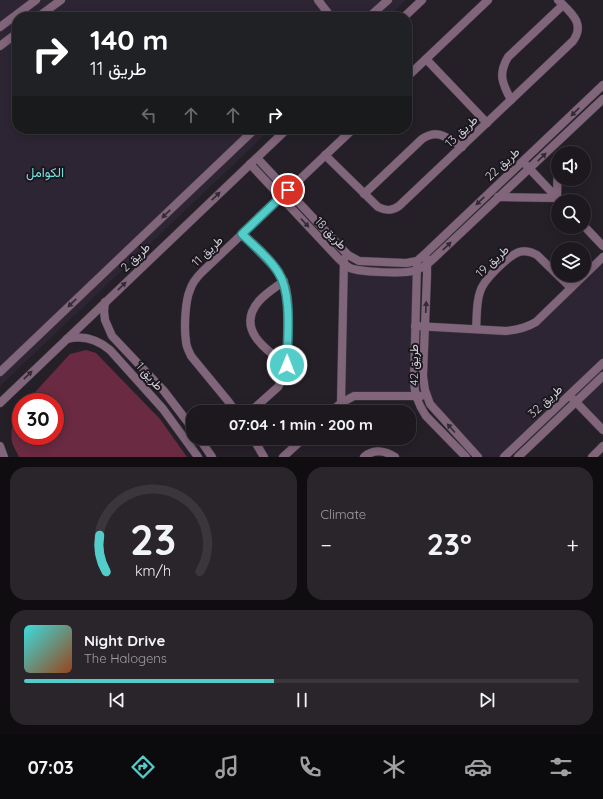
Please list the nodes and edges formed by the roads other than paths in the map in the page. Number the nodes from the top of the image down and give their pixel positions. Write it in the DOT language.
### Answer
graph roads {
  1 [pos="36,0"];
  2 [pos="61,0"];
  3 [pos="318,0"];
  4 [pos="388,0"];
  5 [pos="422,0"];
  6 [pos="488,0"];
  7 [pos="561,3"];
  8 [pos="20,12"];
  9 [pos="45,12"];
  10 [pos="327,12"];
  11 [pos="375,12"];
  12 [pos="409,12"];
  13 [pos="12,18"];
  14 [pos="0,27"];
  15 [pos="12,37"];
  16 [pos="0,46"];
  17 [pos="426,59"];
  18 [pos="412,72"];
  19 [pos="603,85"];
  20 [pos="603,99"];
  21 [pos="511,100"];
  22 [pos="487,123"];
  23 [pos="250,134"];
  24 [pos="282,134"];
  25 [pos="348,134"];
  26 [pos="558,141"];
  27 [pos="558,146"];
  28 [pos="462,147"];
  29 [pos="325,155"];
  30 [pos="257,158"];
  31 [pos="522,161"];
  32 [pos="250,164"];
  33 [pos="529,169"];
  34 [pos="288,190"];
  35 [pos="364,194"];
  36 [pos="552,194"];
  37 [pos="281,197"];
  38 [pos="498,198"];
  39 [pos="551,200"];
  40 [pos="591,233"];
  41 [pos="242,234"];
  42 [pos="603,246"];
  43 [pos="344,250"];
  44 [pos="426,253"];
  45 [pos="603,257"];
  46 [pos="417,261"];
  47 [pos="343,263"];
  48 [pos="427,264"];
  49 [pos="417,270"];
  50 [pos="284,281"];
  51 [pos="571,288"];
  52 [pos="105,302"];
  53 [pos="416,326"];
  54 [pos="425,326"];
  55 [pos="476,329"];
  56 [pos="67,338"];
  57 [pos="603,363"];
  58 [pos="287,365"];
  59 [pos="0,372"];
  60 [pos="603,376"];
  61 [pos="570,395"];
  62 [pos="416,396"];
  63 [pos="427,396"];
  64 [pos="576,402"];
  65 [pos="0,403"];
  66 [pos="341,403"];
  67 [pos="231,405"];
  68 [pos="258,405"];
  69 [pos="186,420"];
  70 [pos="603,430"];
  71 [pos="204,445"];
  72 [pos="257,445"];
  73 [pos="296,445"];
  74 [pos="0,446"];
  75 [pos="603,446"];
  76 [pos="4,457"];
  77 [pos="198,457"];
  78 [pos="212,457"];
  79 [pos="264,457"];
  80 [pos="283,457"];
  81 [pos="364,457"];
  82 [pos="395,457"];
  83 [pos="466,457"];
  84 [pos="478,457"];
  85 [pos="504,457"];
  86 [pos="518,457"];
  87 [pos="592,457"];
  1 -- 8 [label="street"];
  2 -- 9 [label="street"];
  3 -- 10 [label="street"];
  4 -- 11 [label="street"];
  5 -- 12 [label="street"];
  6 -- 17 [label="street"];
  7 -- 21 [label="street"];
  7 -- 21 [label="street, طريق 13"];
  13 -- 14 [label="street"];
  15 -- 16 [label="street"];
  17 -- 18 [label="street"];
  17 -- 22 [label="street"];
  19 -- 31 [label="street, طريق 22, one-way"];
  20 -- 26 [label="street, طريق 22"];
  21 -- 22 [label="street, طريق 13"];
  22 -- 28 [label="street, طريق 13"];
  23 -- 59 [label="street, طريق 2, one-way"];
  24 -- 30 [label="street, طريق 2"];
  25 -- 29 [label="street, طريق 11"];
  26 -- 27 [label="street"];
  33 -- 26 [label="street, طريق 22, one-way"];
  28 -- 35 [label="street"];
  28 -- 35 [label="street, طريق 13"];
  29 -- 34 [label="street, طريق 11"];
  29 -- 35 [label="street, طريق 13"];
  30 -- 32 [label="street, طريق 2"];
  30 -- 34 [label="street, طريق 18"];
  31 -- 33 [label="street"];
  31 -- 44 [label="street, طريق 22, one-way"];
  32 -- 37 [label="street, طريق 18"];
  52 -- 32 [label="street, طريق 2, one-way"];
  33 -- 36 [label="street"];
  33 -- 38 [label="street, طريق 22"];
  34 -- 37 [label="street, طريق 11"];
  34 -- 43 [label="street, طريق 18"];
  37 -- 41 [label="street, طريق 11"];
  37 -- 47 [label="street, طريق 18, one-way"];
  38 -- 39 [label="street"];
  48 -- 38 [label="street, طريق 22, one-way"];
  40 -- 42 [label="street"];
  41 -- 50 [label="street"];
  41 -- 67 [label="street, طريق 11"];
  43 -- 46 [label="street, طريق 18"];
  43 -- 47 [label="street"];
  44 -- 46 [label="street, طريق 22"];
  44 -- 48 [label="street, طريق 42"];
  45 -- 51 [label="street"];
  46 -- 49 [label="street, طريق 42"];
  47 -- 49 [label="street, طريق 18"];
  47 -- 66 [label="street"];
  48 -- 49 [label="street, طريق 22"];
  54 -- 48 [label="street, طريق 42, one-way"];
  49 -- 53 [label="street, طريق 42"];
  50 -- 58 [label="street"];
  50 -- 58 [label="street"];
  51 -- 55 [label="street"];
  51 -- 55 [label="street, طريق 19"];
  52 -- 56 [label="street, طريق 2"];
  52 -- 69 [label="street, طريق 1"];
  53 -- 54 [label="street"];
  53 -- 62 [label="street, طريق 42"];
  54 -- 55 [label="street"];
  54 -- 63 [label="street, طريق 42"];
  65 -- 56 [label="street, طريق 2, one-way"];
  56 -- 77 [label="street, طريق 1"];
  57 -- 61 [label="street, طريق 32"];
  58 -- 68 [label="street"];
  60 -- 64 [label="street, طريق 32"];
  61 -- 64 [label="street"];
  61 -- 85 [label="street, طريق 32"];
  62 -- 63 [label="street"];
  62 -- 66 [label="street"];
  62 -- 83 [label="street, طريق 42"];
  84 -- 63 [label="street, طريق 42, one-way"];
  64 -- 70 [label="street"];
  64 -- 86 [label="street, طريق 32"];
  71 -- 78 [label="street"];
  72 -- 79 [label="street"];
  73 -- 80 [label="street"];
  74 -- 76 [label="street"];
  75 -- 87 [label="street"];
  81 -- 82 [label="street"];
}
